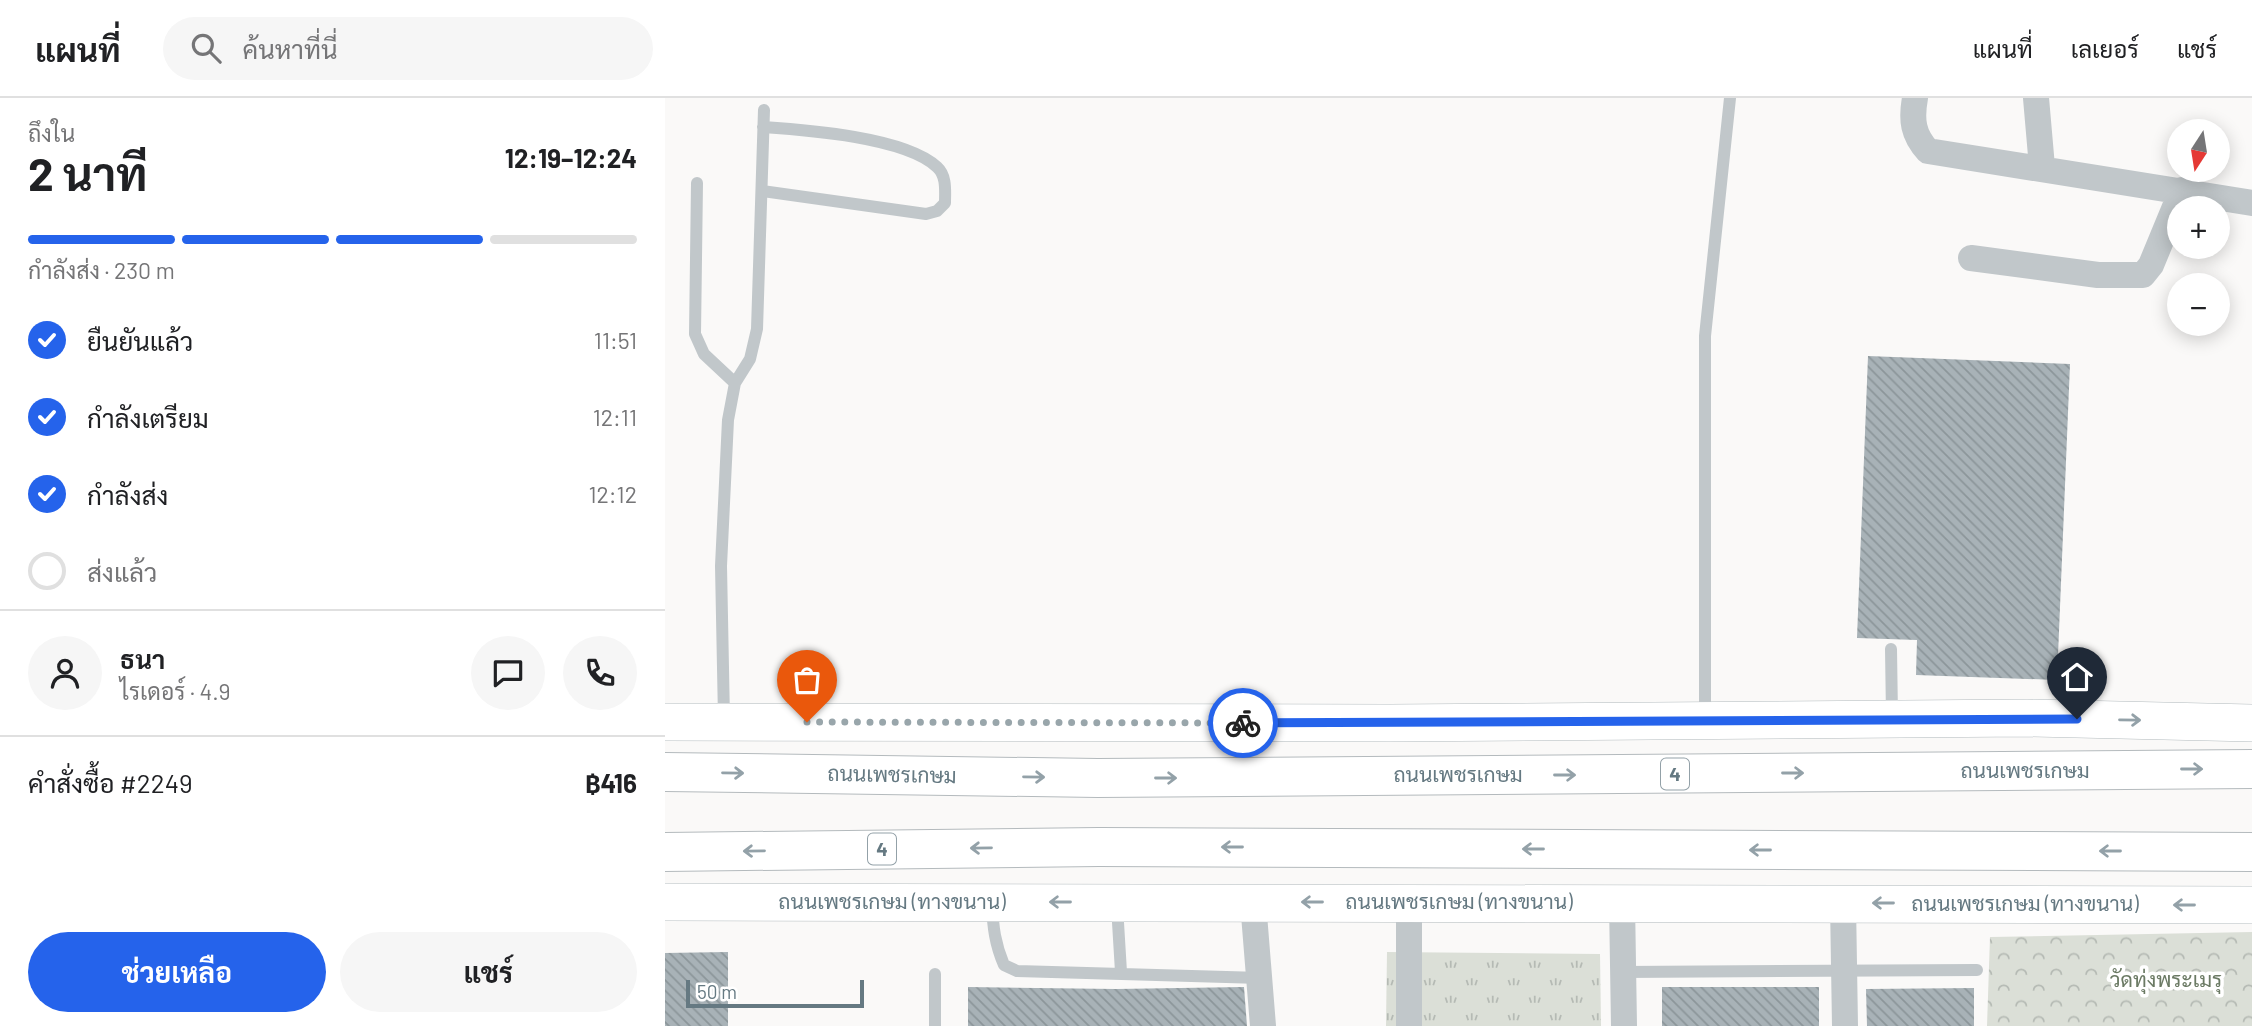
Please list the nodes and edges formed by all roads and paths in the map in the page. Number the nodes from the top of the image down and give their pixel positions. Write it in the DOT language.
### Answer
graph roads {
  1 [pos="1730,98"];
  2 [pos="1915,98"];
  3 [pos="2036,98"];
  4 [pos="764,110"];
  5 [pos="763,127"];
  6 [pos="2042,167"];
  7 [pos="697,183"];
  8 [pos="2182,190"];
  9 [pos="762,191"];
  10 [pos="2252,203"];
  11 [pos="1971,258"];
  12 [pos="735,383"];
  13 [pos="1891,649"];
  14 [pos="1892,720"];
  15 [pos="1705,721"];
  16 [pos="665,722"];
  17 [pos="724,722"];
  18 [pos="2252,723"];
  19 [pos="2252,769"];
  20 [pos="665,772"];
  21 [pos="665,852"];
  22 [pos="2252,852"];
  23 [pos="665,902"];
  24 [pos="992,902"];
  25 [pos="1117,902"];
  26 [pos="1253,902"];
  27 [pos="1409,902"];
  28 [pos="1622,902"];
  29 [pos="1843,903"];
  30 [pos="2252,905"];
  31 [pos="1844,970"];
  32 [pos="1977,970"];
  33 [pos="1121,972"];
  34 [pos="1623,972"];
  35 [pos="935,974"];
  36 [pos="1261,978"];
  37 [pos="935,1026"];
  38 [pos="1263,1026"];
  39 [pos="1409,1026"];
  40 [pos="1624,1026"];
  41 [pos="1845,1026"];
  1 -- 15 [label="lane"];
  2 -- 6 [label="street"];
  3 -- 6 [label="street"];
  4 -- 5 [label="lane"];
  5 -- 9 [label="lane"];
  5 -- 9 [label="lane"];
  6 -- 8 [label="street"];
  7 -- 12 [label="lane"];
  8 -- 10 [label="street"];
  8 -- 11 [label="street"];
  9 -- 12 [label="lane"];
  12 -- 17 [label="lane"];
  13 -- 14 [label="lane"];
  14 -- 15 [label="main road"];
  14 -- 18 [label="main road, one-way"];
  15 -- 17 [label="main road"];
  16 -- 17 [label="main road"];
  20 -- 19 [label="highway, ถนนเพชรเกษม / 4, one-way"];
  22 -- 21 [label="highway, 4, one-way"];
  23 -- 24 [label="main road, ถนนเพชรเกษม (ทางขนาน)"];
  25 -- 24 [label="main road, ถนนเพชรเกษม (ทางขนาน), one-way"];
  24 -- 33 [label="lane"];
  25 -- 26 [label="main road, ถนนเพชรเกษม (ทางขนาน)"];
  25 -- 33 [label="lane"];
  27 -- 26 [label="main road, ถนนเพชรเกษม (ทางขนาน), one-way"];
  26 -- 36 [label="street"];
  27 -- 28 [label="main road, ถนนเพชรเกษม (ทางขนาน)"];
  27 -- 39 [label="street"];
  28 -- 29 [label="main road, ถนนเพชรเกษม (ทางขนาน)"];
  28 -- 34 [label="street"];
  30 -- 29 [label="main road, ถนนเพชรเกษม (ทางขนาน), one-way"];
  29 -- 31 [label="street"];
  31 -- 32 [label="lane"];
  31 -- 34 [label="lane"];
  31 -- 41 [label="street"];
  33 -- 36 [label="lane"];
  34 -- 40 [label="street"];
  35 -- 37 [label="lane"];
  36 -- 38 [label="street"];
}
